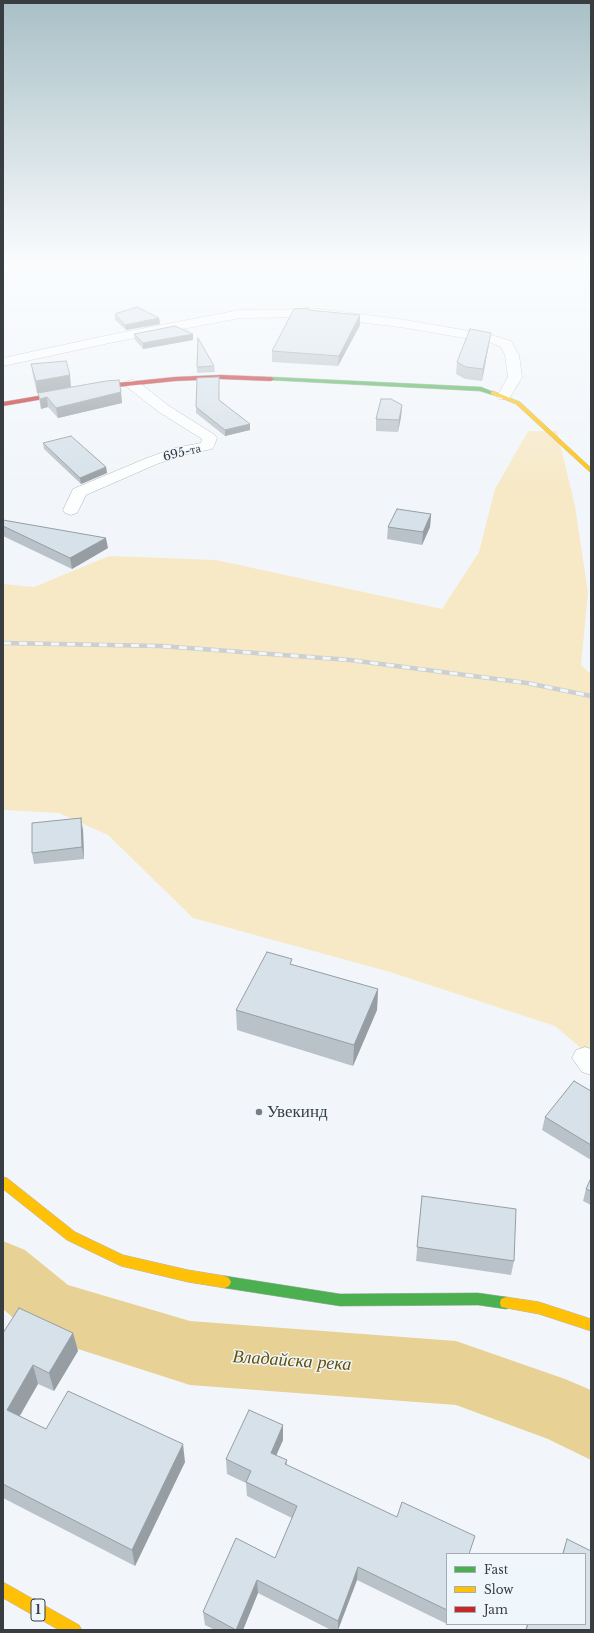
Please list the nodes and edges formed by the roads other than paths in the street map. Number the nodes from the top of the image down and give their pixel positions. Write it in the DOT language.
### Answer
graph roads {
  1 [pos="118,337"];
  2 [pos="481,337"];
  3 [pos="3,362"];
  4 [pos="132,384"];
  5 [pos="504,396"];
  6 [pos="3,404"];
  7 [pos="591,471"];
  8 [pos="71,510"];
  9 [pos="3,1182"];
  10 [pos="591,1324"];
  11 [pos="3,1590"];
  12 [pos="74,1630"];
  1 -- 3 [label="street"];
  2 -- 5 [label="street"];
  4 -- 5 [label="street"];
  4 -- 6 [label="street"];
  4 -- 8 [label="street, 695-та"];
  5 -- 7 [label="street"];
  9 -- 10 [label="street"];
  11 -- 12 [label="street, 1"];
}
